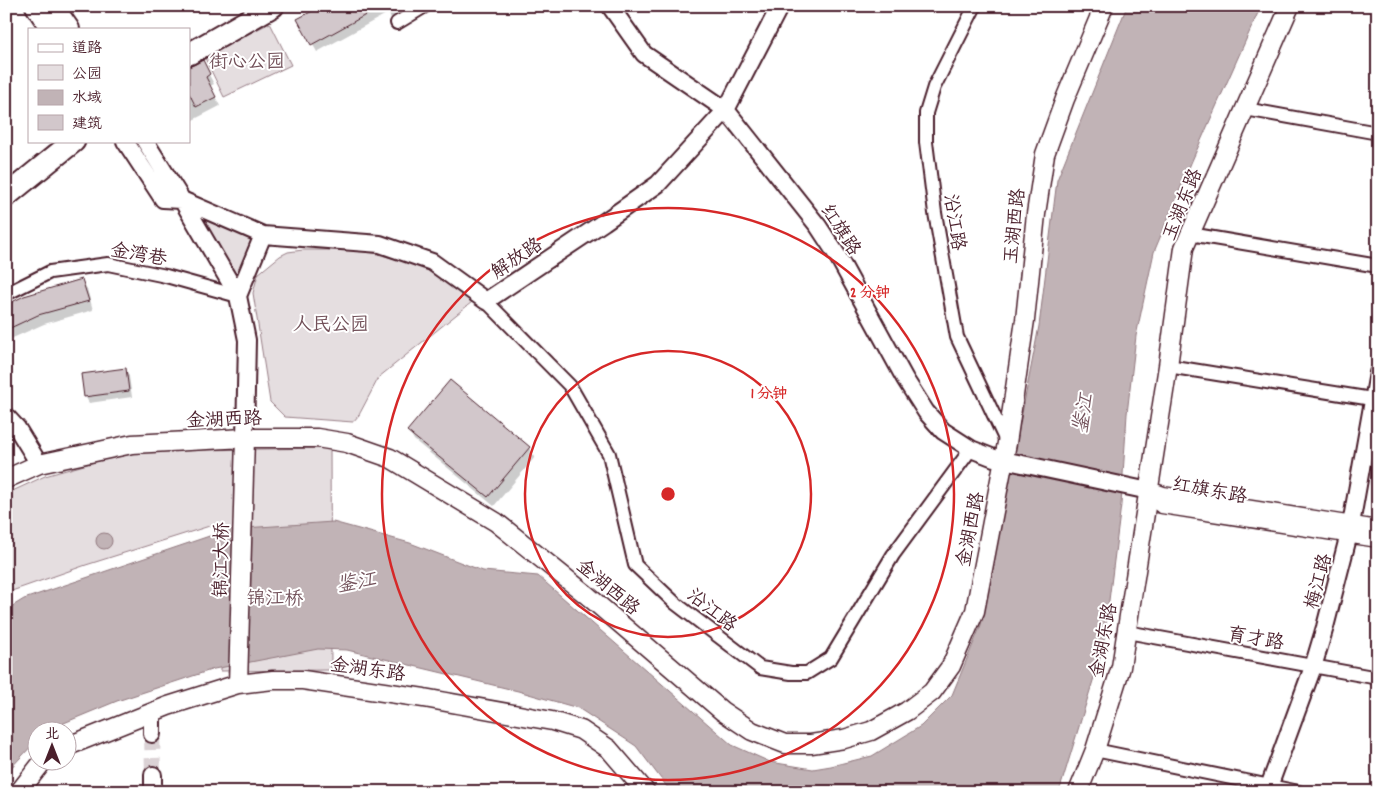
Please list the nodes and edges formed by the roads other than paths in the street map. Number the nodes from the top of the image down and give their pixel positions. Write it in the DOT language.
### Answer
graph roads {
  1 [pos="36,6"];
  2 [pos="53,6"];
  3 [pos="254,6"];
  4 [pos="274,6"];
  5 [pos="425,6"];
  6 [pos="610,6"];
  7 [pos="780,6"];
  8 [pos="975,6"];
  9 [pos="1104,6"];
  10 [pos="1290,6"];
  11 [pos="397,23"];
  12 [pos="50,28"];
  13 [pos="67,28"];
  14 [pos="190,42"];
  15 [pos="190,53"];
  16 [pos="1245,109"];
  17 [pos="726,110"];
  18 [pos="1378,132"];
  19 [pos="57,142"];
  20 [pos="73,142"];
  21 [pos="126,142"];
  22 [pos="146,142"];
  23 [pos="6,183"];
  24 [pos="6,196"];
  25 [pos="182,200"];
  26 [pos="1190,234"];
  27 [pos="263,235"];
  28 [pos="1378,266"];
  29 [pos="6,294"];
  30 [pos="238,296"];
  31 [pos="486,301"];
  32 [pos="1168,366"];
  33 [pos="1378,373"];
  34 [pos="1375,399"];
  35 [pos="6,416"];
  36 [pos="245,438"];
  37 [pos="1007,443"];
  38 [pos="971,449"];
  39 [pos="1004,461"];
  40 [pos="39,464"];
  41 [pos="6,479"];
  42 [pos="1149,491"];
  43 [pos="1350,530"];
  44 [pos="1378,530"];
  45 [pos="1378,538"];
  46 [pos="1127,632"];
  47 [pos="1313,667"];
  48 [pos="1378,678"];
  49 [pos="238,684"];
  50 [pos="152,713"];
  51 [pos="152,734"];
  52 [pos="78,742"];
  53 [pos="1095,750"];
  54 [pos="36,770"];
  55 [pos="153,774"];
  56 [pos="1268,789"];
  57 [pos="19,792"];
  58 [pos="153,792"];
  59 [pos="646,792"];
  60 [pos="1078,792"];
  61 [pos="1299,792"];
  1 -- 12 [label="main road"];
  2 -- 13 [label="main road"];
  3 -- 14 [label="highway"];
  4 -- 15 [label="highway"];
  5 -- 11 [label="street"];
  6 -- 17 [label="street, 红旗路"];
  7 -- 17 [label="street, 解放路"];
  8 -- 37 [label="street, 沿江路"];
  9 -- 37 [label="main road, 玉湖西路"];
  10 -- 16 [label="main road, 玉湖东路"];
  16 -- 18 [label="street"];
  16 -- 26 [label="main road, 玉湖东路"];
  17 -- 31 [label="street, 解放路"];
  17 -- 38 [label="street, 红旗路"];
  19 -- 23 [label="highway"];
  20 -- 24 [label="highway"];
  21 -- 25 [label="street, 解放路"];
  22 -- 25 [label="street"];
  25 -- 27 [label="street, 解放路"];
  25 -- 30 [label="street"];
  26 -- 28 [label="street"];
  26 -- 32 [label="main road, 玉湖东路"];
  27 -- 30 [label="street"];
  27 -- 31 [label="street, 解放路"];
  29 -- 30 [label="street, 金湾巷"];
  30 -- 36 [label="street"];
  31 -- 38 [label="street, 沿江路"];
  32 -- 34 [label="street"];
  32 -- 42 [label="main road, 玉湖东路"];
  33 -- 34 [label="street, 梅江路"];
  34 -- 43 [label="street, 梅江路"];
  35 -- 40 [label="street"];
  36 -- 39 [label="main road, 金湖西路"];
  36 -- 40 [label="main road, 金湖西路"];
  36 -- 49 [label="main road, 锦江大桥"];
  37 -- 39 [label="main road, 玉湖西路"];
  38 -- 39 [label="street, 红旗路"];
  39 -- 42 [label="street, 红旗路"];
  40 -- 41 [label="main road, 金湖西路"];
  42 -- 43 [label="main road, 红旗东路"];
  42 -- 46 [label="main road, 金湖东路"];
  43 -- 44 [label="main road, 红旗东路"];
  43 -- 45 [label="main road, 红旗东路"];
  43 -- 47 [label="street, 梅江路"];
  46 -- 47 [label="street, 育才路"];
  46 -- 53 [label="main road, 金湖东路"];
  47 -- 48 [label="street, 育才路"];
  47 -- 56 [label="street, 梅江路"];
  49 -- 50 [label="main road, 金湖东路"];
  49 -- 59 [label="main road, 金湖东路"];
  50 -- 51 [label="street"];
  50 -- 52 [label="main road, 金湖东路"];
  53 -- 56 [label="street"];
  53 -- 60 [label="main road, 金湖东路"];
  54 -- 57 [label="main road"];
  55 -- 58 [label="street"];
  56 -- 61 [label="street"];
}
